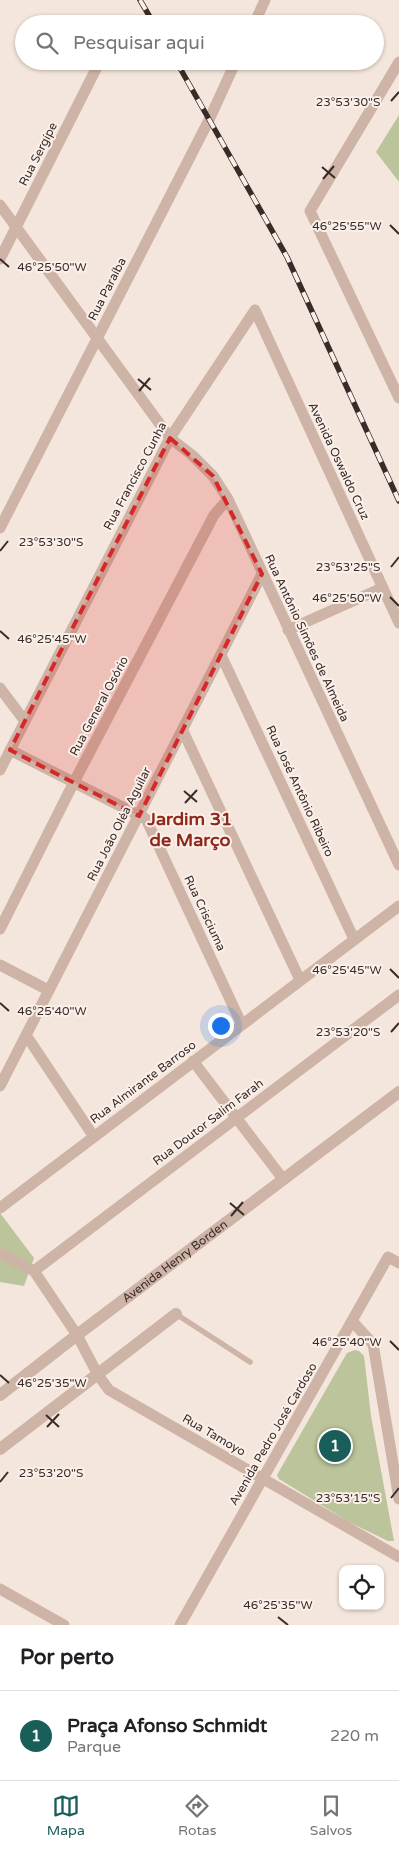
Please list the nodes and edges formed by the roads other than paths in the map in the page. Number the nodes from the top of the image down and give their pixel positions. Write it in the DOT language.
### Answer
graph roads {
  1 [pos="265,0"];
  2 [pos="258,15"];
  3 [pos="399,62"];
  4 [pos="95,70"];
  5 [pos="232,70"];
  6 [pos="0,205"];
  7 [pos="16,228"];
  8 [pos="0,259"];
  9 [pos="255,310"];
  10 [pos="98,337"];
  11 [pos="399,398"];
  12 [pos="170,438"];
  13 [pos="228,499"];
  14 [pos="0,528"];
  15 [pos="262,574"];
  16 [pos="382,588"];
  17 [pos="399,624"];
  18 [pos="288,630"];
  19 [pos="221,655"];
  20 [pos="0,688"];
  21 [pos="24,720"];
  22 [pos="182,731"];
  23 [pos="10,750"];
  24 [pos="0,770"];
  25 [pos="74,784"];
  26 [pos="139,816"];
  27 [pos="399,865"];
  28 [pos="399,906"];
  29 [pos="0,929"];
  30 [pos="354,939"];
  31 [pos="0,965"];
  32 [pos="300,980"];
  33 [pos="48,990"];
  34 [pos="399,995"];
  35 [pos="242,1025"];
  36 [pos="26,1035"];
  37 [pos="193,1061"];
  38 [pos="0,1086"];
  39 [pos="399,1092"];
  40 [pos="236,1118"];
  41 [pos="94,1137"];
  42 [pos="283,1179"];
  43 [pos="0,1208"];
  44 [pos="0,1253"];
  45 [pos="394,1260"];
  46 [pos="34,1271"];
  47 [pos="176,1314"];
  48 [pos="353,1322"];
  49 [pos="77,1334"];
  50 [pos="250,1362"];
  51 [pos="98,1375"];
  52 [pos="0,1395"];
  53 [pos="0,1449"];
  54 [pos="263,1480"];
  55 [pos="399,1499"];
  56 [pos="399,1557"];
  57 [pos="0,1588"];
  58 [pos="64,1625"];
  59 [pos="180,1625"];
  1 -- 2 [label="street"];
  3 -- 11 [label="street"];
  4 -- 7 [label="street, Rua Sergípe"];
  5 -- 10 [label="street, Rua Paraíba"];
  6 -- 7 [label="street, Rua Antônio Simões de Almeida"];
  7 -- 8 [label="street, Rua Sergípe"];
  7 -- 10 [label="street, Rua Antônio Simões de Almeida"];
  9 -- 12 [label="street, Rua Francisco Cunha"];
  9 -- 16 [label="street, Avenida Oswaldo Cruz"];
  10 -- 12 [label="street, Rua Antônio Simões de Almeida"];
  10 -- 14 [label="street, Rua Paraíba"];
  12 -- 13 [label="street, Rua Antônio Simões de Almeida"];
  12 -- 21 [label="street, Rua Francisco Cunha"];
  13 -- 15 [label="street, Rua Antônio Simões de Almeida"];
  13 -- 25 [label="street, Rua General Osório"];
  15 -- 18 [label="street, Rua Antônio Simões de Almeida"];
  15 -- 19 [label="street, Rua João Oléa Aguilar"];
  16 -- 17 [label="street, Avenida Oswaldo Cruz"];
  16 -- 18 [label="street"];
  18 -- 27 [label="street, Rua Antônio Simões de Almeida"];
  19 -- 22 [label="street, Rua João Oléa Aguilar"];
  19 -- 30 [label="street, Rua José Antônio Ribeiro"];
  20 -- 21 [label="street"];
  21 -- 23 [label="street, Rua Francisco Cunha"];
  22 -- 26 [label="street, Rua João Oléa Aguilar"];
  22 -- 32 [label="street"];
  23 -- 24 [label="street, Rua Francisco Cunha"];
  23 -- 25 [label="street"];
  25 -- 26 [label="street"];
  25 -- 29 [label="street, Rua General Osório"];
  26 -- 33 [label="street, Rua João Oléa Aguilar"];
  26 -- 35 [label="street, Rua Crisciuma"];
  28 -- 30 [label="street, Rua Almirante Barroso"];
  30 -- 32 [label="street, Rua Almirante Barroso"];
  31 -- 33 [label="street"];
  32 -- 35 [label="street, Rua Almirante Barroso"];
  33 -- 36 [label="street, Rua João Oléa Aguilar"];
  34 -- 40 [label="street, Rua Doutor Salim Farah"];
  35 -- 37 [label="street, Rua Almirante Barroso"];
  36 -- 38 [label="street, Rua João Oléa Aguilar"];
  36 -- 41 [label="street"];
  37 -- 40 [label="street"];
  37 -- 41 [label="street, Rua Almirante Barroso"];
  39 -- 42 [label="street, Avenida Henry Borden"];
  40 -- 42 [label="street"];
  40 -- 46 [label="street, Rua Doutor Salim Farah"];
  41 -- 43 [label="street, Rua Almirante Barroso"];
  42 -- 49 [label="street, Avenida Henry Borden"];
  44 -- 46 [label="street"];
  45 -- 48 [label="street, Avenida Pedro José Cardoso"];
  46 -- 49 [label="street, Rua Tamoyo"];
  47 -- 50 [label="lane"];
  47 -- 51 [label="street"];
  48 -- 54 [label="street, Avenida Pedro José Cardoso"];
  48 -- 55 [label="street"];
  49 -- 51 [label="street, Rua Tamoyo"];
  49 -- 52 [label="street, Avenida Henry Borden"];
  51 -- 53 [label="street"];
  51 -- 54 [label="street, Rua Tamoyo"];
  54 -- 56 [label="street, Rua Tamoyo"];
  54 -- 59 [label="street, Avenida Pedro José Cardoso"];
  57 -- 58 [label="street"];
}
